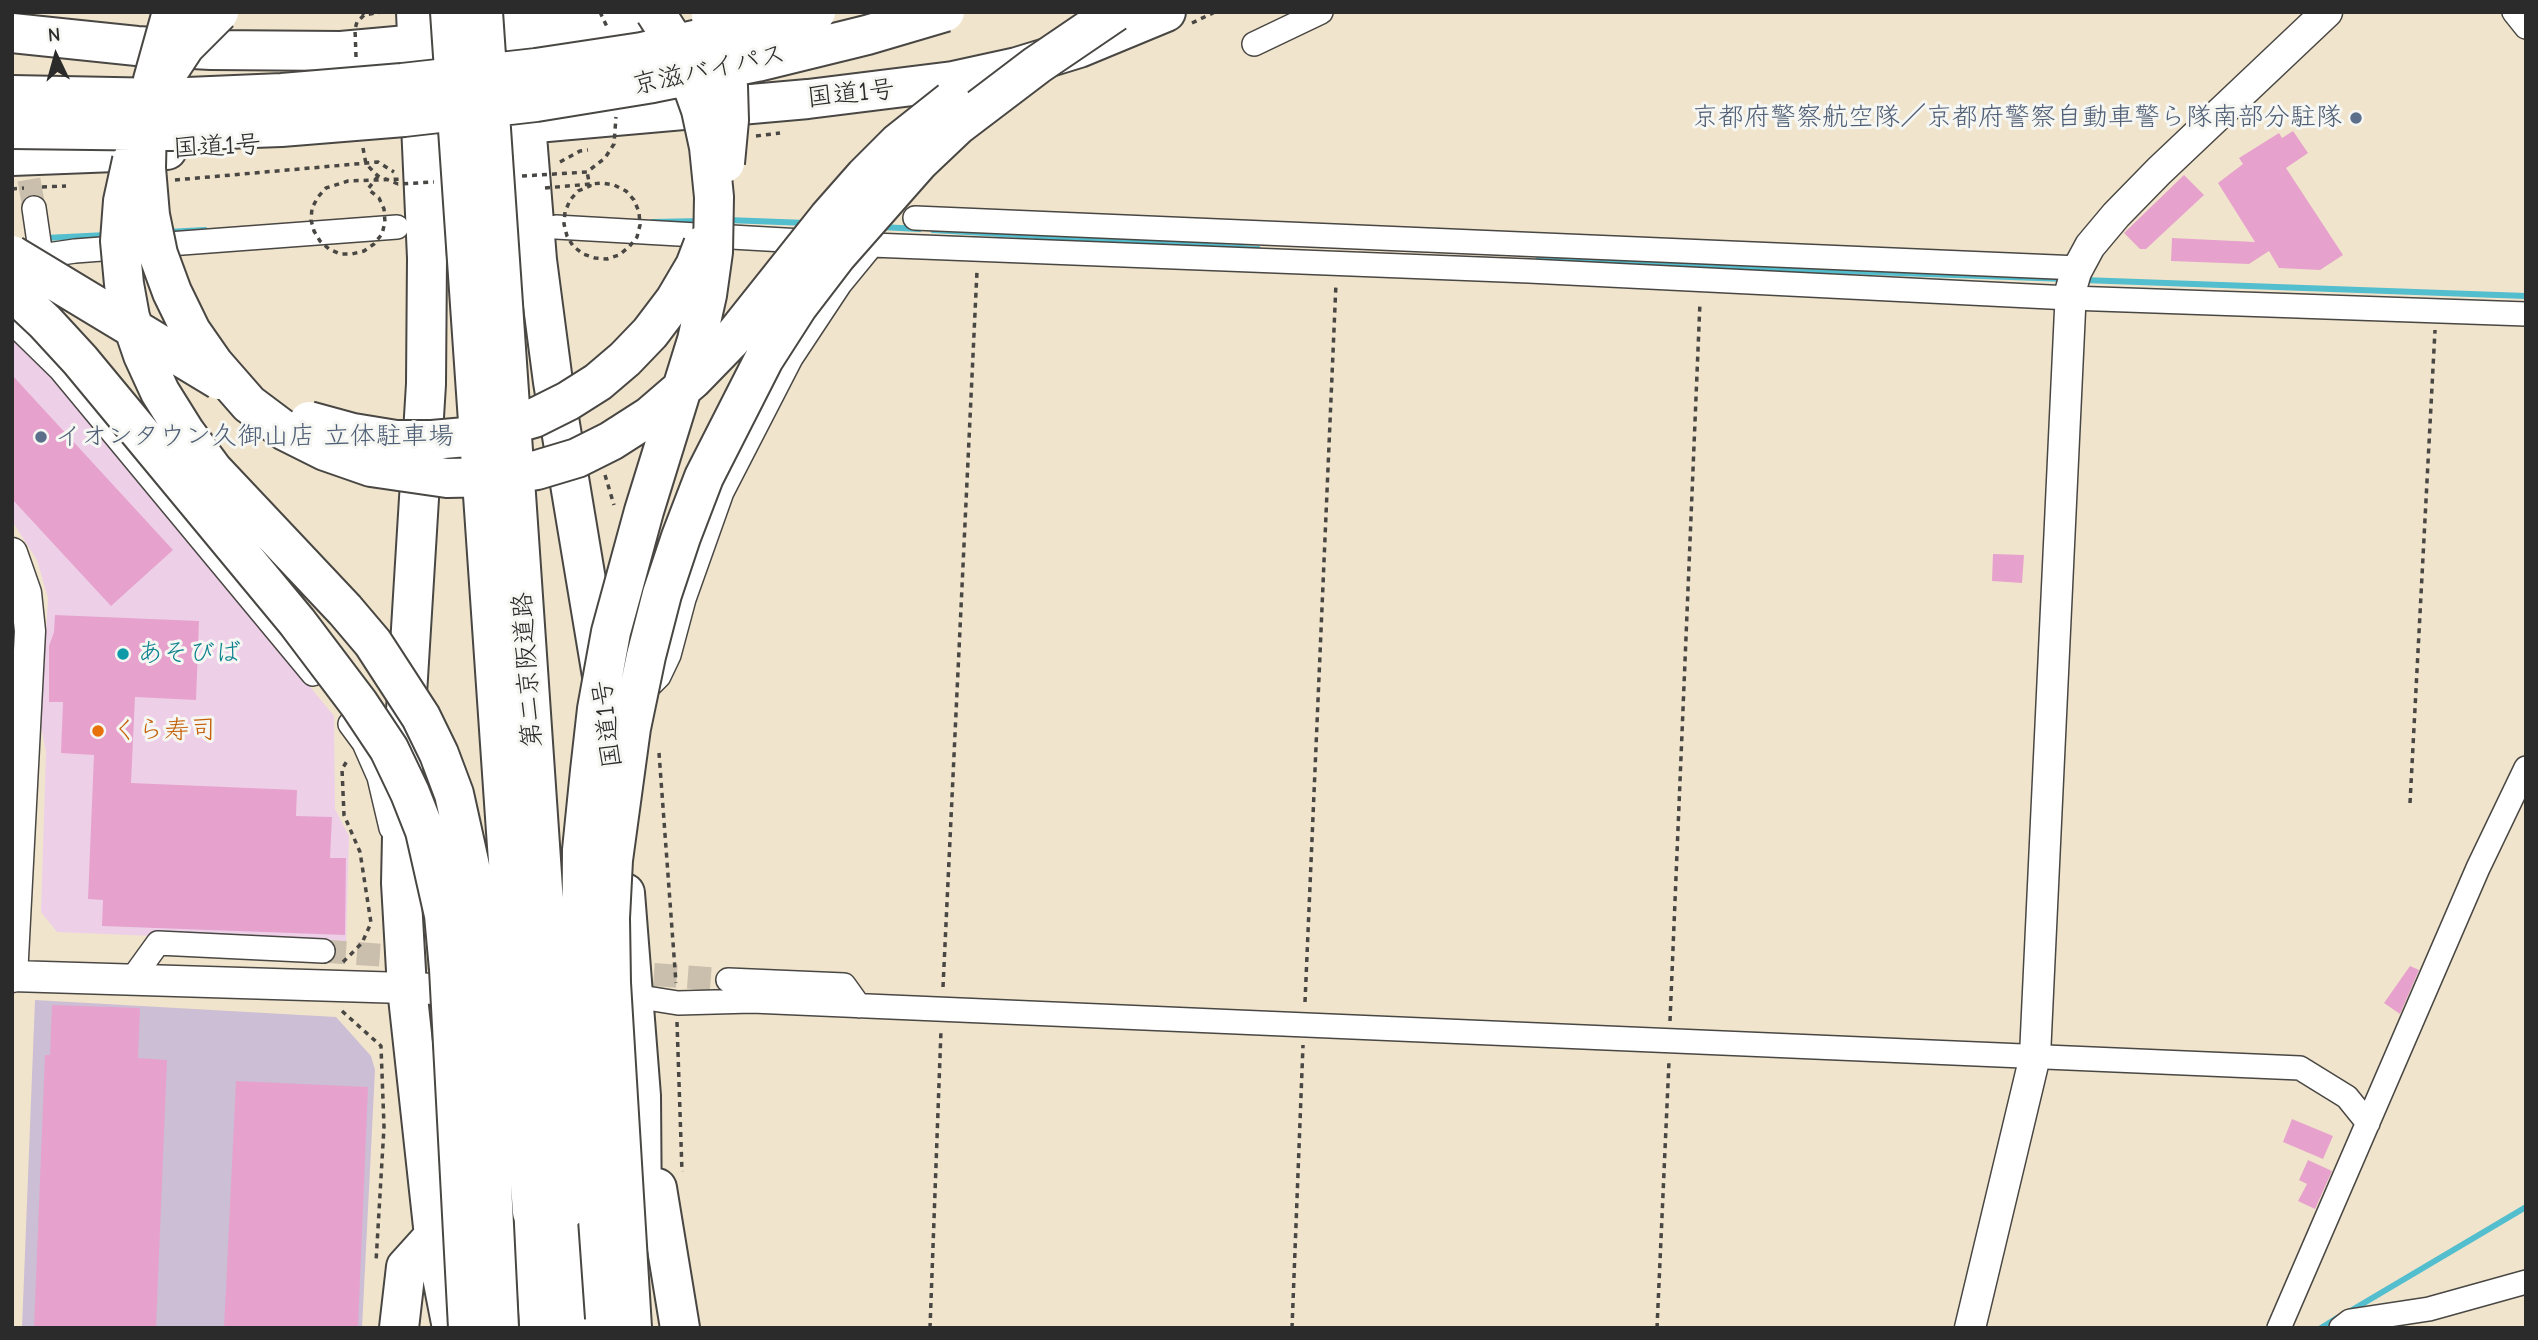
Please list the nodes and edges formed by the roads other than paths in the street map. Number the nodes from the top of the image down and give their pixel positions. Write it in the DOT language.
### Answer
graph roads {
  1 [pos="172,12"];
  2 [pos="219,12"];
  3 [pos="654,12"];
  4 [pos="709,12"];
  5 [pos="816,12"];
  6 [pos="944,12"];
  7 [pos="1105,12"];
  8 [pos="1115,12"];
  9 [pos="1166,12"];
  10 [pos="1321,12"];
  11 [pos="2327,12"];
  12 [pos="2514,12"];
  13 [pos="518,24"];
  14 [pos="2526,27"];
  15 [pos="417,29"];
  16 [pos="12,33"];
  17 [pos="1254,44"];
  18 [pos="469,56"];
  19 [pos="13,103"];
  20 [pos="526,124"];
  21 [pos="422,133"];
  22 [pos="28,185"];
  23 [pos="915,218"];
  24 [pos="976,220"];
  25 [pos="397,227"];
  26 [pos="556,227"];
  27 [pos="1339,236"];
  28 [pos="872,245"];
  29 [pos="976,248"];
  30 [pos="1700,251"];
  31 [pos="27,256"];
  32 [pos="1337,263"];
  33 [pos="12,270"];
  34 [pos="1700,280"];
  35 [pos="2074,282"];
  36 [pos="12,291"];
  37 [pos="2526,314"];
  38 [pos="12,322"];
  39 [pos="12,553"];
  40 [pos="409,667"];
  41 [pos="610,722"];
  42 [pos="2526,768"];
  43 [pos="401,883"];
  44 [pos="331,959"];
  45 [pos="12,976"];
  46 [pos="132,979"];
  47 [pos="728,980"];
  48 [pos="407,988"];
  49 [pos="634,996"];
  50 [pos="859,1006"];
  51 [pos="2035,1056"];
  52 [pos="641,1096"];
  53 [pos="2368,1123"];
  54 [pos="433,1236"];
  55 [pos="2526,1282"];
  56 [pos="399,1328"];
  57 [pos="452,1328"];
  58 [pos="468,1328"];
  59 [pos="499,1328"];
  60 [pos="539,1328"];
  61 [pos="573,1328"];
  62 [pos="606,1328"];
  63 [pos="632,1328"];
  64 [pos="646,1328"];
  65 [pos="680,1328"];
  66 [pos="1970,1328"];
  67 [pos="2279,1328"];
  68 [pos="2341,1328"];
  1 -- 7 [label="highway, bridge"];
  2 -- 59 [label="highway, bridge"];
  3 -- 13 [label="highway, 国道1号"];
  3 -- 62 [label="highway, bridge"];
  4 -- 31 [label="highway, bridge"];
  5 -- 18 [label="highway, 京滋バイパス, bridge"];
  6 -- 18 [label="highway, 京滋バイパス, bridge"];
  8 -- 63 [label="highway, bridge"];
  9 -- 20 [label="highway, 国道1号"];
  10 -- 17 [label="street"];
  11 -- 35 [label="street"];
  12 -- 14 [label="street"];
  13 -- 18 [label="highway, 国道1号"];
  13 -- 18 [label="highway"];
  13 -- 20 [label="highway, 国道1号"];
  15 -- 16 [label="highway, 国道1号"];
  15 -- 18 [label="highway, 国道1号"];
  15 -- 21 [label="highway"];
  18 -- 19 [label="highway, bridge"];
  18 -- 20 [label="highway, 国道1号"];
  18 -- 21 [label="highway, 国道1号"];
  18 -- 21 [label="highway"];
  18 -- 40 [label="highway"];
  18 -- 60 [label="highway, 第二京阪道路, bridge"];
  18 -- 61 [label="highway, 第二京阪道路, bridge"];
  20 -- 41 [label="highway, 国道1号"];
  21 -- 22 [label="highway, 国道1号"];
  21 -- 40 [label="highway"];
  22 -- 31 [label="street"];
  23 -- 24 [label="street"];
  24 -- 27 [label="street"];
  24 -- 29 [label="street"];
  25 -- 31 [label="street"];
  26 -- 28 [label="street"];
  27 -- 30 [label="street"];
  27 -- 32 [label="street"];
  28 -- 29 [label="street"];
  28 -- 41 [label="street"];
  29 -- 32 [label="street"];
  30 -- 34 [label="street"];
  30 -- 35 [label="street"];
  31 -- 33 [label="street"];
  32 -- 34 [label="street"];
  34 -- 35 [label="street"];
  35 -- 37 [label="street"];
  35 -- 51 [label="street"];
  36 -- 58 [label="highway, bridge"];
  38 -- 43 [label="street"];
  39 -- 45 [label="street"];
  40 -- 43 [label="highway"];
  41 -- 49 [label="highway, 国道1号"];
  42 -- 53 [label="street"];
  43 -- 48 [label="highway"];
  44 -- 46 [label="street"];
  45 -- 46 [label="street"];
  46 -- 48 [label="street"];
  47 -- 50 [label="street"];
  48 -- 49 [label="street"];
  48 -- 54 [label="highway"];
  49 -- 50 [label="street"];
  49 -- 52 [label="highway, 国道1号"];
  50 -- 51 [label="street"];
  51 -- 53 [label="street"];
  51 -- 66 [label="street"];
  52 -- 64 [label="highway, 国道1号"];
  52 -- 65 [label="highway"];
  53 -- 67 [label="street"];
  54 -- 56 [label="highway"];
  54 -- 57 [label="highway"];
  55 -- 68 [label="street"];
}
